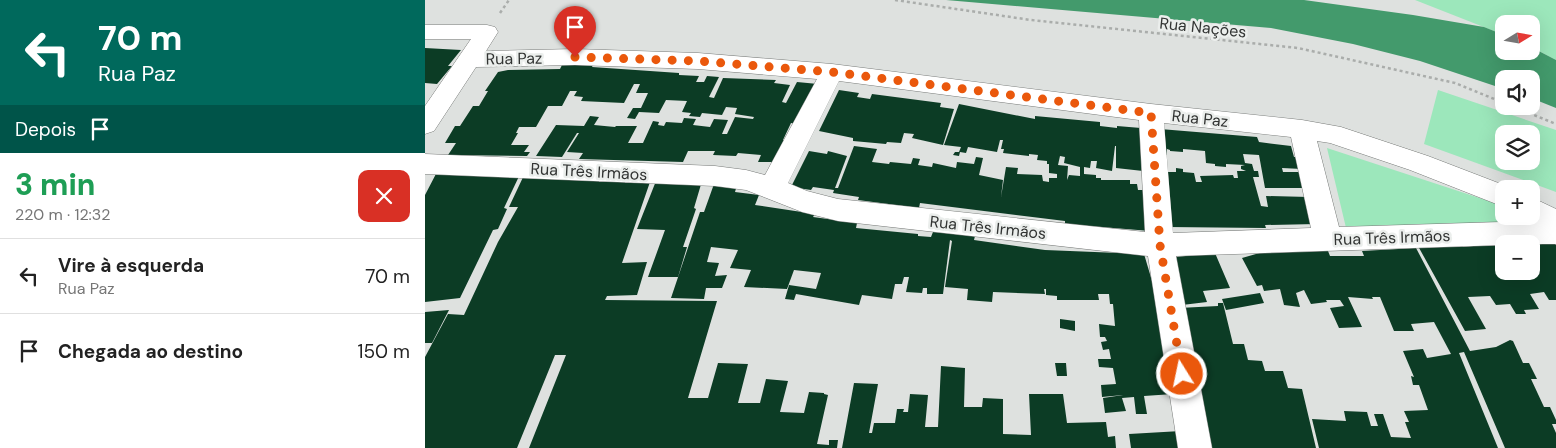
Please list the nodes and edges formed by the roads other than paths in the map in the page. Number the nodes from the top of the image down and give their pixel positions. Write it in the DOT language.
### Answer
graph roads {
  1 [pos="425,32"];
  2 [pos="468,59"];
  3 [pos="832,72"];
  4 [pos="1151,113"];
  5 [pos="425,125"];
  6 [pos="1302,129"];
  7 [pos="425,164"];
  8 [pos="772,188"];
  9 [pos="1495,193"];
  10 [pos="1540,213"];
  11 [pos="1556,222"];
  12 [pos="1556,232"];
  13 [pos="1328,240"];
  14 [pos="1160,245"];
  15 [pos="1195,448"];
  1 -- 2 [label="street"];
  2 -- 3 [label="street, Rua Paz"];
  2 -- 5 [label="street"];
  3 -- 4 [label="street, Rua Paz"];
  3 -- 8 [label="street"];
  4 -- 6 [label="street, Rua Paz"];
  4 -- 14 [label="street"];
  6 -- 9 [label="street, Rua Paz"];
  6 -- 13 [label="street"];
  7 -- 8 [label="street, Rua Três Irmãos"];
  8 -- 14 [label="street, Rua Três Irmãos"];
  10 -- 11 [label="street"];
  12 -- 13 [label="street, Rua Três Irmãos"];
  13 -- 14 [label="street, Rua Três Irmãos"];
  14 -- 15 [label="street"];
}
